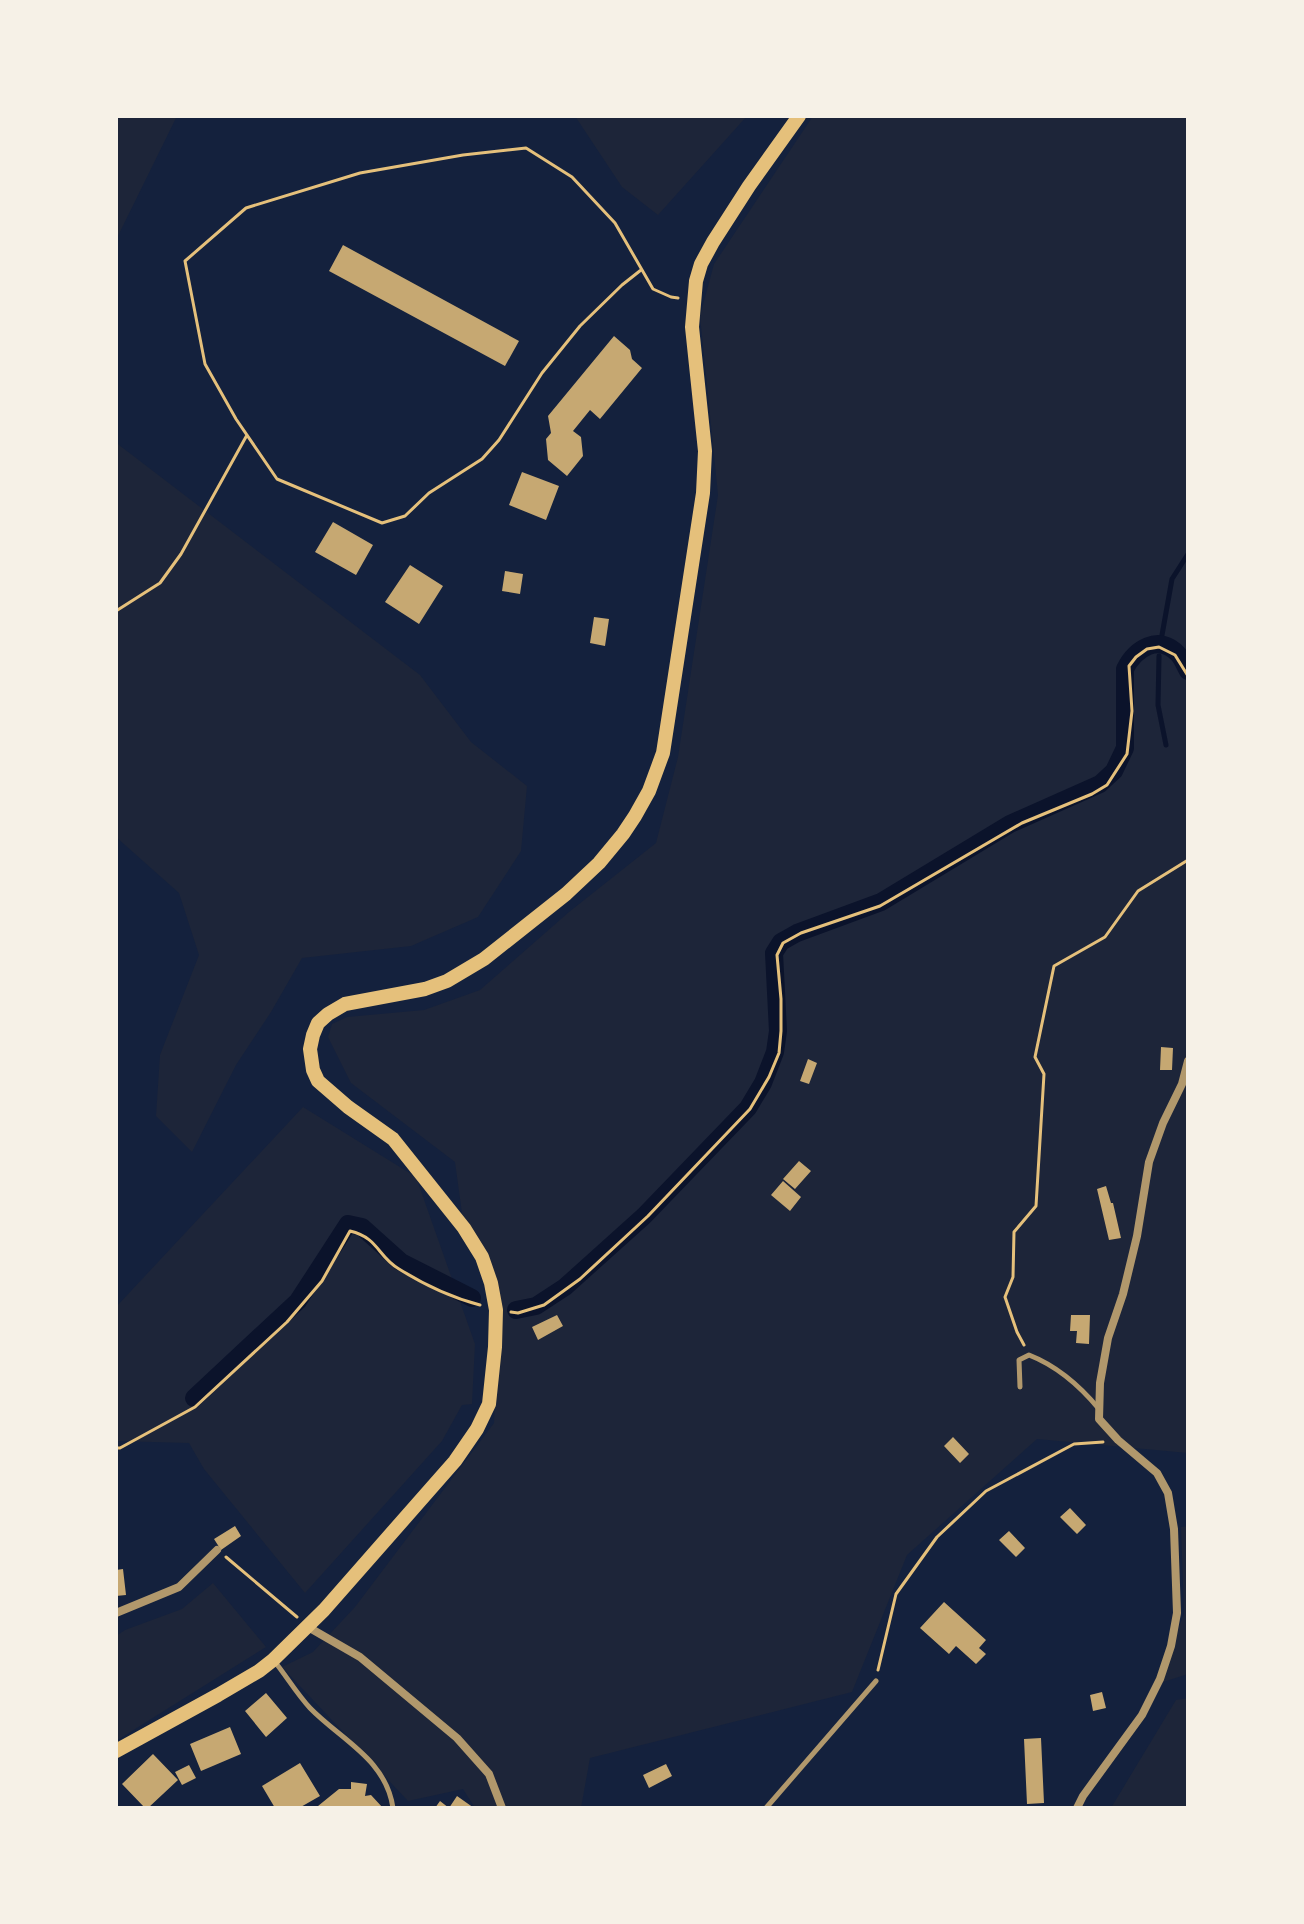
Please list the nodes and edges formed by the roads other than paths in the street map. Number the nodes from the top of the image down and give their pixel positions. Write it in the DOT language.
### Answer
graph roads {
  1 [pos="799,116"];
  2 [pos="1188,1061"];
  3 [pos="1020,1387"];
  4 [pos="1099,1410"];
  5 [pos="217,1550"];
  6 [pos="116,1613"];
  7 [pos="308,1627"];
  8 [pos="273,1660"];
  9 [pos="876,1681"];
  10 [pos="116,1751"];
  11 [pos="393,1808"];
  12 [pos="502,1808"];
  13 [pos="766,1808"];
  14 [pos="1077,1808"];
  1 -- 7 [label="main road"];
  2 -- 4 [label="street"];
  3 -- 4 [label="lane"];
  4 -- 14 [label="street"];
  5 -- 6 [label="street"];
  7 -- 8 [label="main road"];
  7 -- 12 [label="street"];
  8 -- 10 [label="main road"];
  8 -- 11 [label="lane"];
  9 -- 13 [label="lane"];
}
